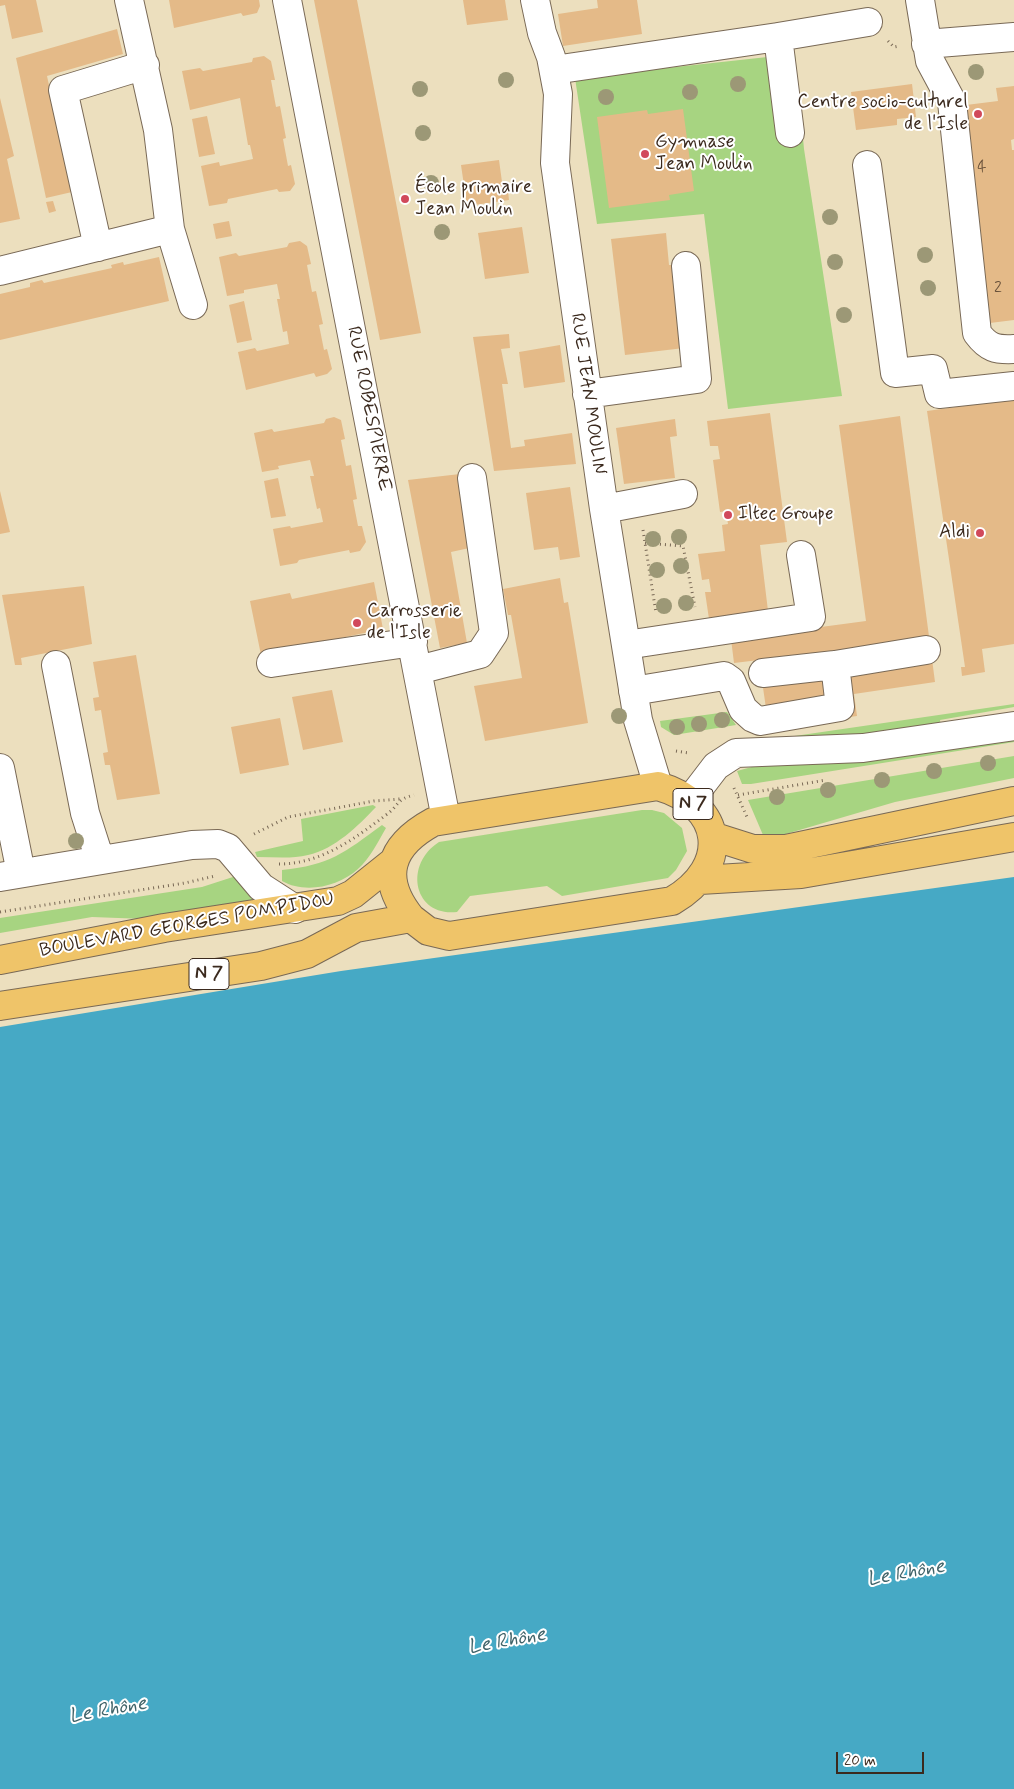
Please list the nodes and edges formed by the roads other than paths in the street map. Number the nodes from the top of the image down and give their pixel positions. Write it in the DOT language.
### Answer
graph roads {
  1 [pos="129,0"];
  2 [pos="287,0"];
  3 [pos="535,0"];
  4 [pos="920,0"];
  5 [pos="868,22"];
  6 [pos="778,37"];
  7 [pos="1014,37"];
  8 [pos="926,44"];
  9 [pos="145,65"];
  10 [pos="554,70"];
  11 [pos="790,133"];
  12 [pos="867,165"];
  13 [pos="170,229"];
  14 [pos="98,246"];
  15 [pos="686,266"];
  16 [pos="0,271"];
  17 [pos="192,305"];
  18 [pos="1014,349"];
  19 [pos="1014,386"];
  20 [pos="587,394"];
  21 [pos="472,478"];
  22 [pos="683,494"];
  23 [pos="604,509"];
  24 [pos="801,555"];
  25 [pos="413,642"];
  26 [pos="626,645"];
  27 [pos="926,650"];
  28 [pos="271,663"];
  29 [pos="56,665"];
  30 [pos="835,665"];
  31 [pos="418,670"];
  32 [pos="763,673"];
  33 [pos="633,691"];
  34 [pos="1014,726"];
  35 [pos="0,768"];
  36 [pos="658,786"];
  37 [pos="1014,790"];
  38 [pos="690,800"];
  39 [pos="1014,801"];
  40 [pos="446,819"];
  41 [pos="896,825"];
  42 [pos="712,836"];
  43 [pos="1014,837"];
  44 [pos="100,860"];
  45 [pos="393,862"];
  46 [pos="11,875"];
  47 [pos="700,880"];
  48 [pos="295,909"];
  49 [pos="411,918"];
  50 [pos="0,960"];
  51 [pos="0,1006"];
  1 -- 9 [label="street"];
  2 -- 25 [label="street, RUE ROBESPIERRE"];
  3 -- 10 [label="street, RUE JEAN MOULIN"];
  4 -- 8 [label="street"];
  5 -- 6 [label="street"];
  6 -- 10 [label="street"];
  6 -- 11 [label="street"];
  7 -- 8 [label="street"];
  8 -- 18 [label="street"];
  9 -- 13 [label="street"];
  9 -- 14 [label="street"];
  10 -- 20 [label="street, RUE JEAN MOULIN"];
  12 -- 19 [label="street"];
  13 -- 14 [label="street"];
  13 -- 17 [label="street"];
  14 -- 16 [label="street"];
  15 -- 20 [label="street"];
  20 -- 23 [label="street, RUE JEAN MOULIN"];
  21 -- 31 [label="street"];
  22 -- 23 [label="street"];
  23 -- 26 [label="street, RUE JEAN MOULIN"];
  24 -- 26 [label="street"];
  25 -- 28 [label="street"];
  25 -- 31 [label="street, RUE ROBESPIERRE"];
  26 -- 33 [label="street, RUE JEAN MOULIN"];
  27 -- 30 [label="street"];
  29 -- 44 [label="street"];
  30 -- 32 [label="street"];
  30 -- 33 [label="street"];
  31 -- 40 [label="street, RUE ROBESPIERRE"];
  33 -- 36 [label="street, RUE JEAN MOULIN"];
  34 -- 38 [label="street"];
  35 -- 46 [label="street"];
  36 -- 38 [label="main road, BOULEVARD GEORGES POMPIDOU / N 7"];
  36 -- 40 [label="main road, BOULEVARD GEORGES POMPIDOU / N 7"];
  37 -- 41 [label="main road"];
  38 -- 42 [label="main road, BOULEVARD GEORGES POMPIDOU / N 7"];
  39 -- 41 [label="main road, N 7"];
  40 -- 45 [label="main road, BOULEVARD GEORGES POMPIDOU / N 7"];
  41 -- 42 [label="main road, N 7"];
  42 -- 47 [label="main road, N 7"];
  43 -- 47 [label="main road"];
  44 -- 46 [label="street"];
  44 -- 48 [label="street"];
  45 -- 48 [label="main road, BOULEVARD GEORGES POMPIDOU / N 7"];
  45 -- 49 [label="main road, N 7"];
  47 -- 49 [label="main road, N 7"];
  48 -- 50 [label="main road, BOULEVARD GEORGES POMPIDOU / N 7"];
  49 -- 51 [label="main road, BOULEVARD GEORGES POMPIDOU / N 7"];
}
